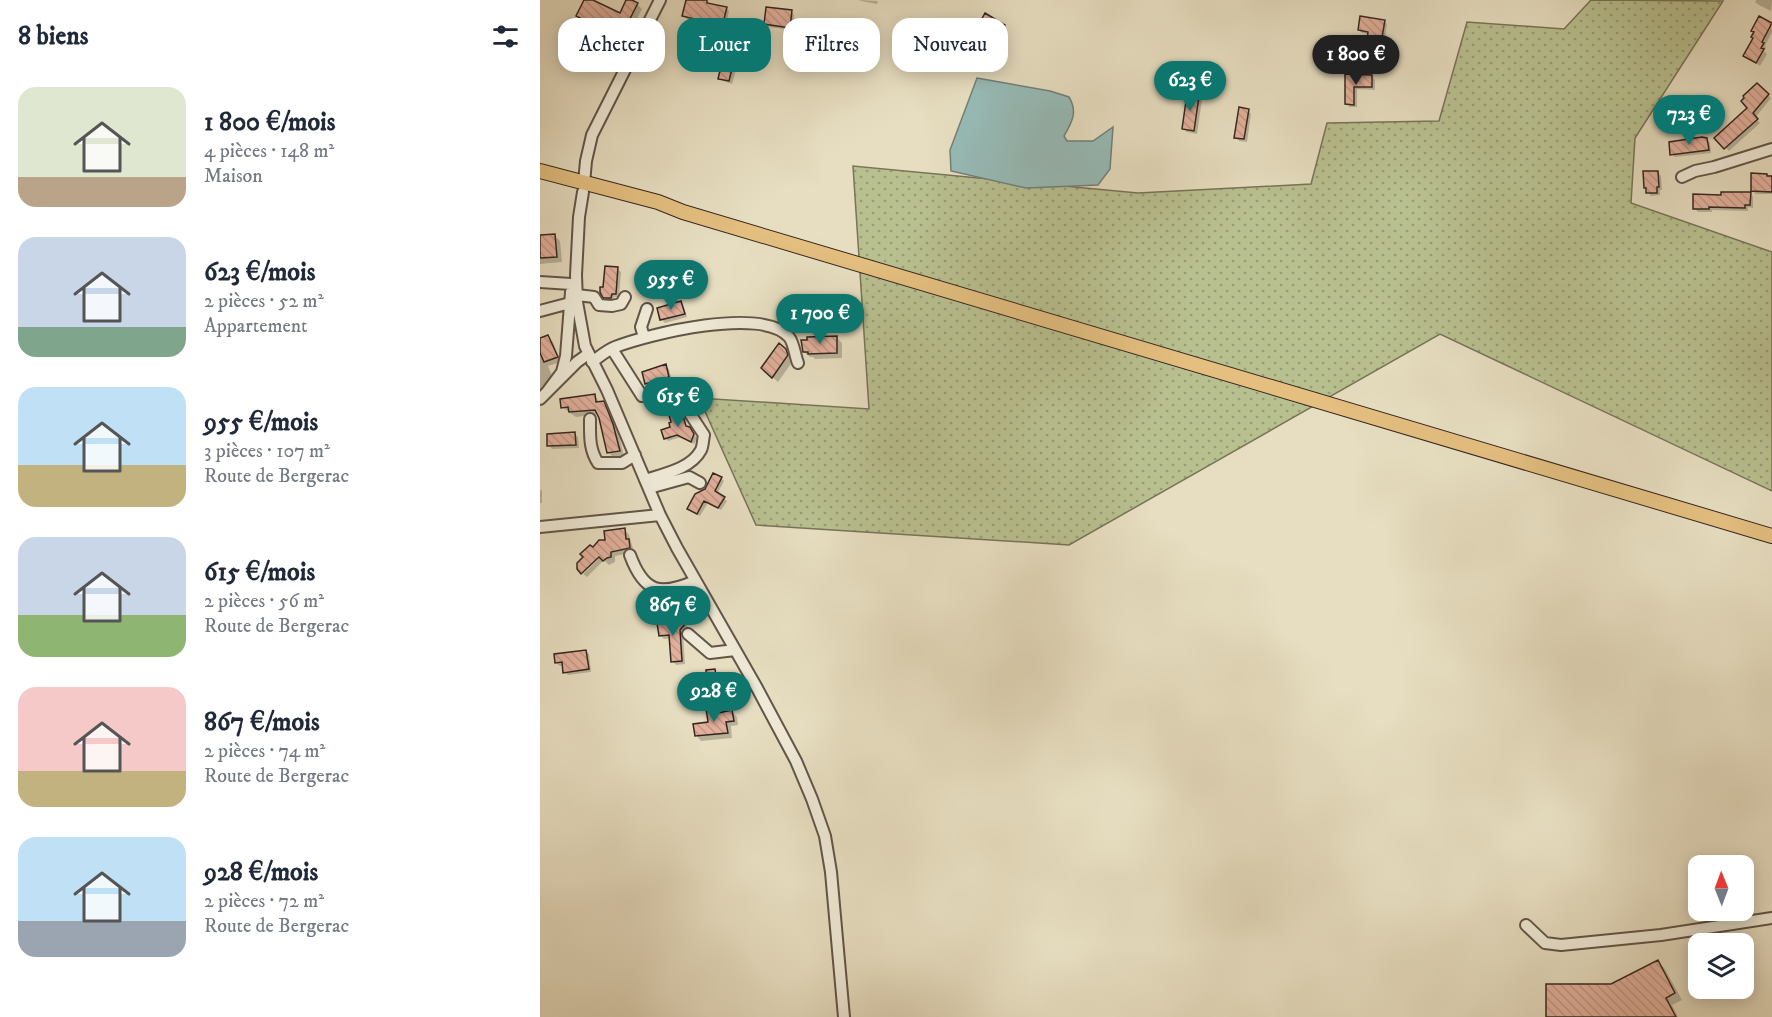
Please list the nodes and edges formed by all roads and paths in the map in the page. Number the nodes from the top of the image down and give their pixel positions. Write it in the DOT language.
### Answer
graph roads {
  1 [pos="660,0"];
  2 [pos="1772,149"];
  3 [pos="540,171"];
  4 [pos="1682,177"];
  5 [pos="540,181"];
  6 [pos="584,187"];
  7 [pos="573,279"];
  8 [pos="540,282"];
  9 [pos="625,297"];
  10 [pos="574,299"];
  11 [pos="647,309"];
  12 [pos="540,310"];
  13 [pos="644,337"];
  14 [pos="612,349"];
  15 [pos="588,354"];
  16 [pos="798,363"];
  17 [pos="564,365"];
  18 [pos="654,392"];
  19 [pos="544,395"];
  20 [pos="687,409"];
  21 [pos="590,419"];
  22 [pos="635,455"];
  23 [pos="700,483"];
  24 [pos="647,484"];
  25 [pos="660,515"];
  26 [pos="540,527"];
  27 [pos="1772,536"];
  28 [pos="630,555"];
  29 [pos="695,581"];
  30 [pos="688,634"];
  31 [pos="735,650"];
  32 [pos="1772,918"];
  33 [pos="1526,926"];
  34 [pos="844,1017"];
  1 -- 6 [label="street"];
  2 -- 4 [label="street"];
  3 -- 6 [label="main road"];
  5 -- 6 [label="main road"];
  6 -- 7 [label="street"];
  6 -- 27 [label="main road"];
  7 -- 8 [label="street"];
  7 -- 10 [label="street"];
  9 -- 10 [label="street"];
  10 -- 12 [label="street"];
  10 -- 15 [label="street"];
  10 -- 17 [label="street"];
  11 -- 13 [label="street"];
  13 -- 14 [label="street"];
  13 -- 16 [label="street"];
  14 -- 15 [label="street"];
  14 -- 18 [label="street"];
  15 -- 17 [label="street"];
  15 -- 19 [label="street"];
  15 -- 22 [label="street"];
  17 -- 19 [label="street"];
  20 -- 24 [label="street"];
  21 -- 22 [label="street"];
  22 -- 24 [label="street"];
  23 -- 24 [label="street"];
  24 -- 25 [label="street"];
  25 -- 26 [label="street"];
  25 -- 29 [label="street"];
  28 -- 29 [label="street"];
  29 -- 31 [label="street"];
  30 -- 31 [label="street"];
  31 -- 34 [label="street"];
  32 -- 33 [label="street"];
}
